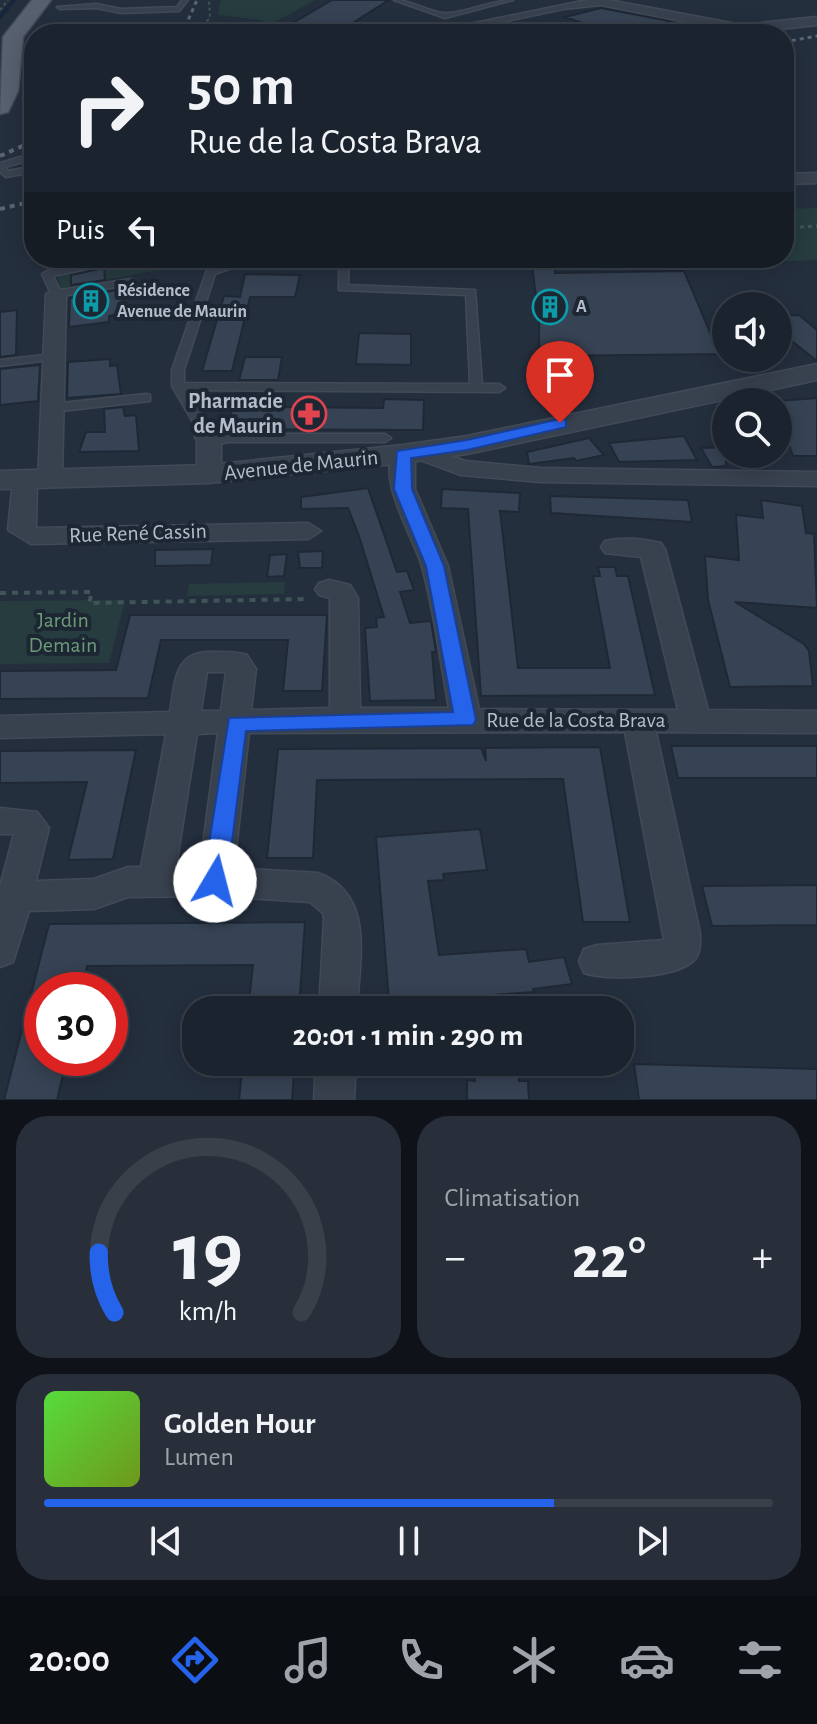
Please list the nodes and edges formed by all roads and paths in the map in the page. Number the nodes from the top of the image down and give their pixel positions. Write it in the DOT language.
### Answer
graph roads {
  1 [pos="8,0"];
  2 [pos="185,0"];
  3 [pos="209,0"];
  4 [pos="397,0"];
  5 [pos="510,0"];
  6 [pos="51,3"];
  7 [pos="0,10"];
  8 [pos="817,21"];
  9 [pos="28,24"];
  10 [pos="204,24"];
  11 [pos="476,24"];
  12 [pos="716,24"];
  13 [pos="789,24"];
  14 [pos="24,27"];
  15 [pos="0,107"];
  16 [pos="24,159"];
  17 [pos="24,171"];
  18 [pos="3,175"];
  19 [pos="817,178"];
  20 [pos="794,179"];
  21 [pos="817,226"];
  22 [pos="794,227"];
  23 [pos="76,268"];
  24 [pos="222,268"];
  25 [pos="344,268"];
  26 [pos="131,282"];
  27 [pos="56,294"];
  28 [pos="53,357"];
  29 [pos="0,363"];
  30 [pos="817,372"];
  31 [pos="178,386"];
  32 [pos="476,388"];
  33 [pos="499,388"];
  34 [pos="146,398"];
  35 [pos="52,408"];
  36 [pos="206,436"];
  37 [pos="467,445"];
  38 [pos="403,448"];
  39 [pos="493,470"];
  40 [pos="209,474"];
  41 [pos="817,479"];
  42 [pos="25,480"];
  43 [pos="308,531"];
  44 [pos="614,547"];
  45 [pos="0,593"];
  46 [pos="337,593"];
  47 [pos="345,719"];
  48 [pos="466,720"];
  49 [pos="638,721"];
  50 [pos="696,721"];
  51 [pos="817,722"];
  52 [pos="237,723"];
  53 [pos="185,725"];
  54 [pos="0,727"];
  55 [pos="0,821"];
  56 [pos="215,881"];
  57 [pos="156,882"];
  58 [pos="15,896"];
  59 [pos="0,951"];
  60 [pos="597,961"];
  61 [pos="339,996"];
  62 [pos="335,1076"];
  63 [pos="334,1100"];
  1 -- 7 [label="path"];
  2 -- 6 [label="lane"];
  3 -- 10 [label="path"];
  4 -- 5 [label="lane"];
  6 -- 9 [label="main road"];
  8 -- 13 [label="street"];
  11 -- 12 [label="street"];
  14 -- 15 [label="main road"];
  16 -- 18 [label="lane"];
  17 -- 18 [label="lane"];
  19 -- 20 [label="street"];
  21 -- 22 [label="path"];
  23 -- 27 [label="lane"];
  24 -- 31 [label="lane"];
  25 -- 32 [label="lane"];
  26 -- 27 [label="lane"];
  27 -- 28 [label="street"];
  28 -- 29 [label="lane"];
  28 -- 35 [label="street"];
  30 -- 37 [label="street, Avenue de Maurin"];
  31 -- 32 [label="lane"];
  31 -- 36 [label="lane"];
  32 -- 33 [label="lane"];
  34 -- 35 [label="lane"];
  35 -- 42 [label="street"];
  36 -- 38 [label="lane"];
  36 -- 40 [label="street, Avenue de Maurin"];
  37 -- 38 [label="street, Avenue de Maurin"];
  37 -- 39 [label="street"];
  38 -- 39 [label="street"];
  38 -- 40 [label="street, Avenue de Maurin"];
  38 -- 48 [label="street"];
  39 -- 41 [label="street"];
  40 -- 42 [label="street, Avenue de Maurin"];
  42 -- 43 [label="street, Rue René Cassin"];
  44 -- 50 [label="street"];
  45 -- 46 [label="path"];
  46 -- 47 [label="street"];
  47 -- 48 [label="street, Rue de la Costa Brava"];
  47 -- 52 [label="street, Rue de la Costa Brava"];
  48 -- 49 [label="street, Rue de la Costa Brava"];
  49 -- 50 [label="street, Rue de la Costa Brava"];
  49 -- 60 [label="street"];
  50 -- 51 [label="street, Rue de la Costa Brava"];
  52 -- 53 [label="street, Rue de la Costa Brava"];
  52 -- 53 [label="street"];
  52 -- 56 [label="street"];
  53 -- 54 [label="street, Rue de la Costa Brava"];
  53 -- 57 [label="street"];
  55 -- 58 [label="street"];
  56 -- 57 [label="street"];
  56 -- 61 [label="street"];
  57 -- 58 [label="street"];
  58 -- 59 [label="street"];
  62 -- 63 [label="street"];
}
